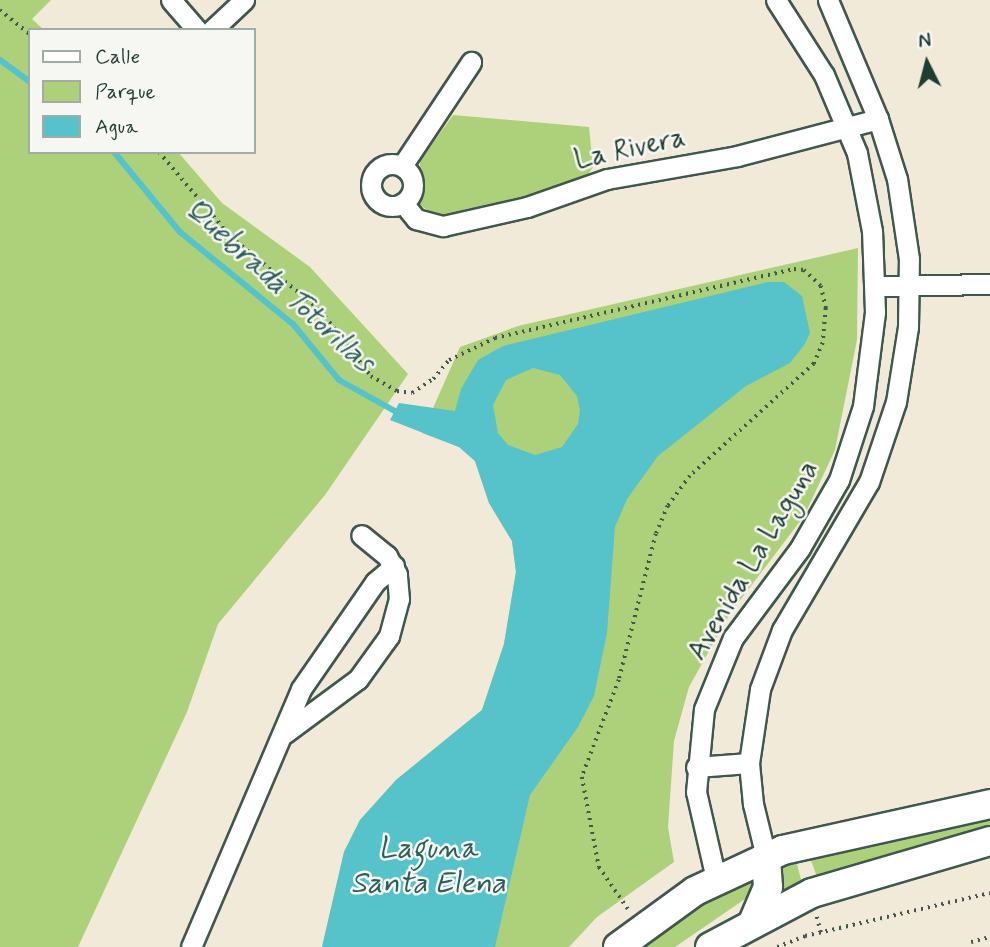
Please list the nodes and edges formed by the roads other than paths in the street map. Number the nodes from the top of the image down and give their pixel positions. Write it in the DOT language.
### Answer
graph roads {
  1 [pos="171,0"];
  2 [pos="244,0"];
  3 [pos="776,0"];
  4 [pos="828,0"];
  5 [pos="195,28"];
  6 [pos="214,28"];
  7 [pos="471,62"];
  8 [pos="878,119"];
  9 [pos="847,127"];
  10 [pos="402,166"];
  11 [pos="403,203"];
  12 [pos="990,284"];
  13 [pos="876,286"];
  14 [pos="909,286"];
  15 [pos="361,535"];
  16 [pos="394,566"];
  17 [pos="281,736"];
  18 [pos="749,763"];
  19 [pos="696,767"];
  20 [pos="990,804"];
  21 [pos="990,841"];
  22 [pos="766,857"];
  23 [pos="716,879"];
  24 [pos="754,920"];
  25 [pos="191,947"];
  26 [pos="618,947"];
  27 [pos="710,947"];
  1 -- 5 [label="street"];
  2 -- 6 [label="street"];
  3 -- 9 [label="street, Avenida La Laguna"];
  4 -- 8 [label="street"];
  7 -- 10 [label="street"];
  8 -- 9 [label="street, La Rivera"];
  8 -- 14 [label="street"];
  9 -- 11 [label="street, La Rivera"];
  9 -- 13 [label="street, Avenida La Laguna"];
  10 -- 11 [label="street"];
  10 -- 11 [label="street"];
  12 -- 14 [label="street"];
  13 -- 14 [label="street"];
  13 -- 19 [label="street, Avenida La Laguna"];
  14 -- 18 [label="street"];
  15 -- 16 [label="street"];
  16 -- 17 [label="street"];
  16 -- 17 [label="street"];
  17 -- 25 [label="street"];
  18 -- 19 [label="street"];
  18 -- 22 [label="street"];
  19 -- 23 [label="street, Avenida La Laguna"];
  20 -- 22 [label="street"];
  21 -- 24 [label="street"];
  22 -- 23 [label="street"];
  22 -- 24 [label="street"];
  23 -- 26 [label="street"];
  24 -- 27 [label="street"];
}
